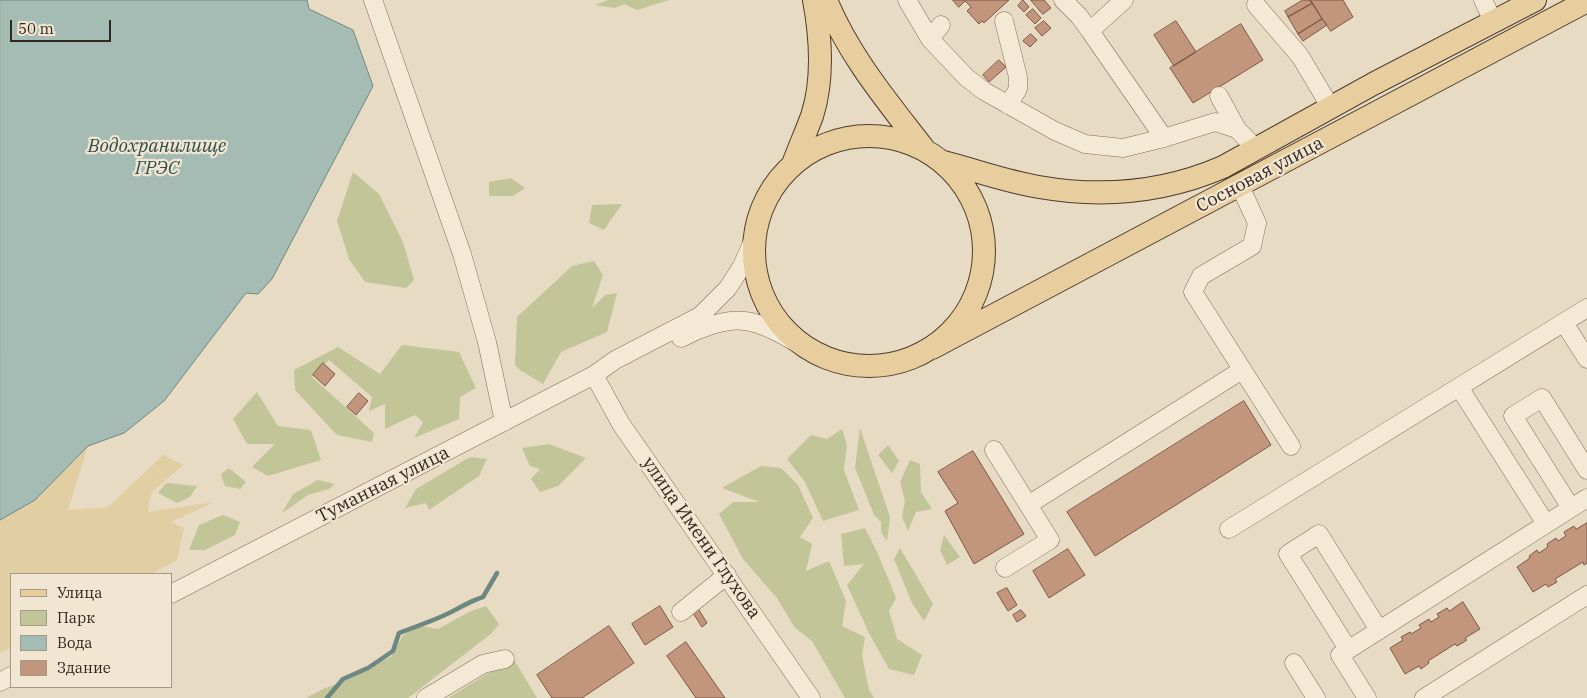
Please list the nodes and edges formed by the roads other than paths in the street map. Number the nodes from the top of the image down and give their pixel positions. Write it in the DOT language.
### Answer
graph roads {
  1 [pos="373,0"];
  2 [pos="814,0"];
  3 [pos="826,0"];
  4 [pos="907,0"];
  5 [pos="1063,0"];
  6 [pos="1124,0"];
  7 [pos="1483,0"];
  8 [pos="1534,0"];
  9 [pos="1587,1"];
  10 [pos="1256,5"];
  11 [pos="1493,20"];
  12 [pos="1004,21"];
  13 [pos="941,25"];
  14 [pos="1090,31"];
  15 [pos="930,39"];
  16 [pos="1218,96"];
  17 [pos="1008,106"];
  18 [pos="1332,108"];
  19 [pos="1237,129"];
  20 [pos="1164,138"];
  21 [pos="1257,150"];
  22 [pos="934,155"];
  23 [pos="793,164"];
  24 [pos="1240,186"];
  25 [pos="754,239"];
  26 [pos="1587,308"];
  27 [pos="1564,323"];
  28 [pos="806,348"];
  29 [pos="932,348"];
  30 [pos="1587,359"];
  31 [pos="1242,370"];
  32 [pos="594,376"];
  33 [pos="1459,387"];
  34 [pos="504,422"];
  35 [pos="1291,446"];
  36 [pos="994,450"];
  37 [pos="1587,470"];
  38 [pos="1587,498"];
  39 [pos="1028,505"];
  40 [pos="1571,508"];
  41 [pos="1546,524"];
  42 [pos="1229,529"];
  43 [pos="1005,568"];
  44 [pos="727,575"];
  45 [pos="172,593"];
  46 [pos="1587,595"];
  47 [pos="681,612"];
  48 [pos="1379,630"];
  49 [pos="1348,649"];
  50 [pos="505,659"];
  51 [pos="1294,663"];
  52 [pos="426,698"];
  53 [pos="811,698"];
  54 [pos="1316,698"];
  55 [pos="1367,698"];
  56 [pos="1424,698"];
  1 -- 34 [label="street"];
  2 -- 23 [label="main road"];
  3 -- 22 [label="main road"];
  4 -- 15 [label="street"];
  5 -- 14 [label="street"];
  6 -- 14 [label="street"];
  7 -- 11 [label="street"];
  8 -- 11 [label="main road, Сосновая улица"];
  9 -- 24 [label="main road, Сосновая улица"];
  10 -- 18 [label="street"];
  11 -- 18 [label="main road, Сосновая улица"];
  12 -- 17 [label="street"];
  13 -- 15 [label="street"];
  14 -- 20 [label="street"];
  15 -- 17 [label="street"];
  16 -- 19 [label="street"];
  17 -- 20 [label="street"];
  18 -- 21 [label="main road, Сосновая улица"];
  19 -- 20 [label="street"];
  19 -- 21 [label="street"];
  21 -- 22 [label="main road, Сосновая улица"];
  22 -- 23 [label="main road, Сосновая улица"];
  22 -- 29 [label="main road"];
  23 -- 25 [label="main road"];
  24 -- 29 [label="main road, Сосновая улица"];
  24 -- 31 [label="street"];
  25 -- 28 [label="main road"];
  25 -- 32 [label="street, Туманная улица"];
  26 -- 27 [label="street"];
  27 -- 30 [label="street"];
  27 -- 33 [label="street"];
  28 -- 29 [label="main road"];
  28 -- 32 [label="street, Туманная улица"];
  31 -- 35 [label="street"];
  31 -- 39 [label="street"];
  32 -- 34 [label="street, Туманная улица"];
  32 -- 44 [label="street, улица Имени Глухова"];
  33 -- 41 [label="street"];
  33 -- 42 [label="street"];
  34 -- 45 [label="street, Туманная улица"];
  36 -- 39 [label="street"];
  37 -- 40 [label="street"];
  38 -- 40 [label="street"];
  39 -- 43 [label="street"];
  40 -- 41 [label="street"];
  41 -- 48 [label="street"];
  44 -- 47 [label="street"];
  44 -- 53 [label="street, улица Имени Глухова"];
  46 -- 56 [label="street"];
  48 -- 49 [label="street"];
  48 -- 49 [label="street"];
  49 -- 55 [label="street"];
  50 -- 52 [label="street"];
  51 -- 54 [label="street"];
}
